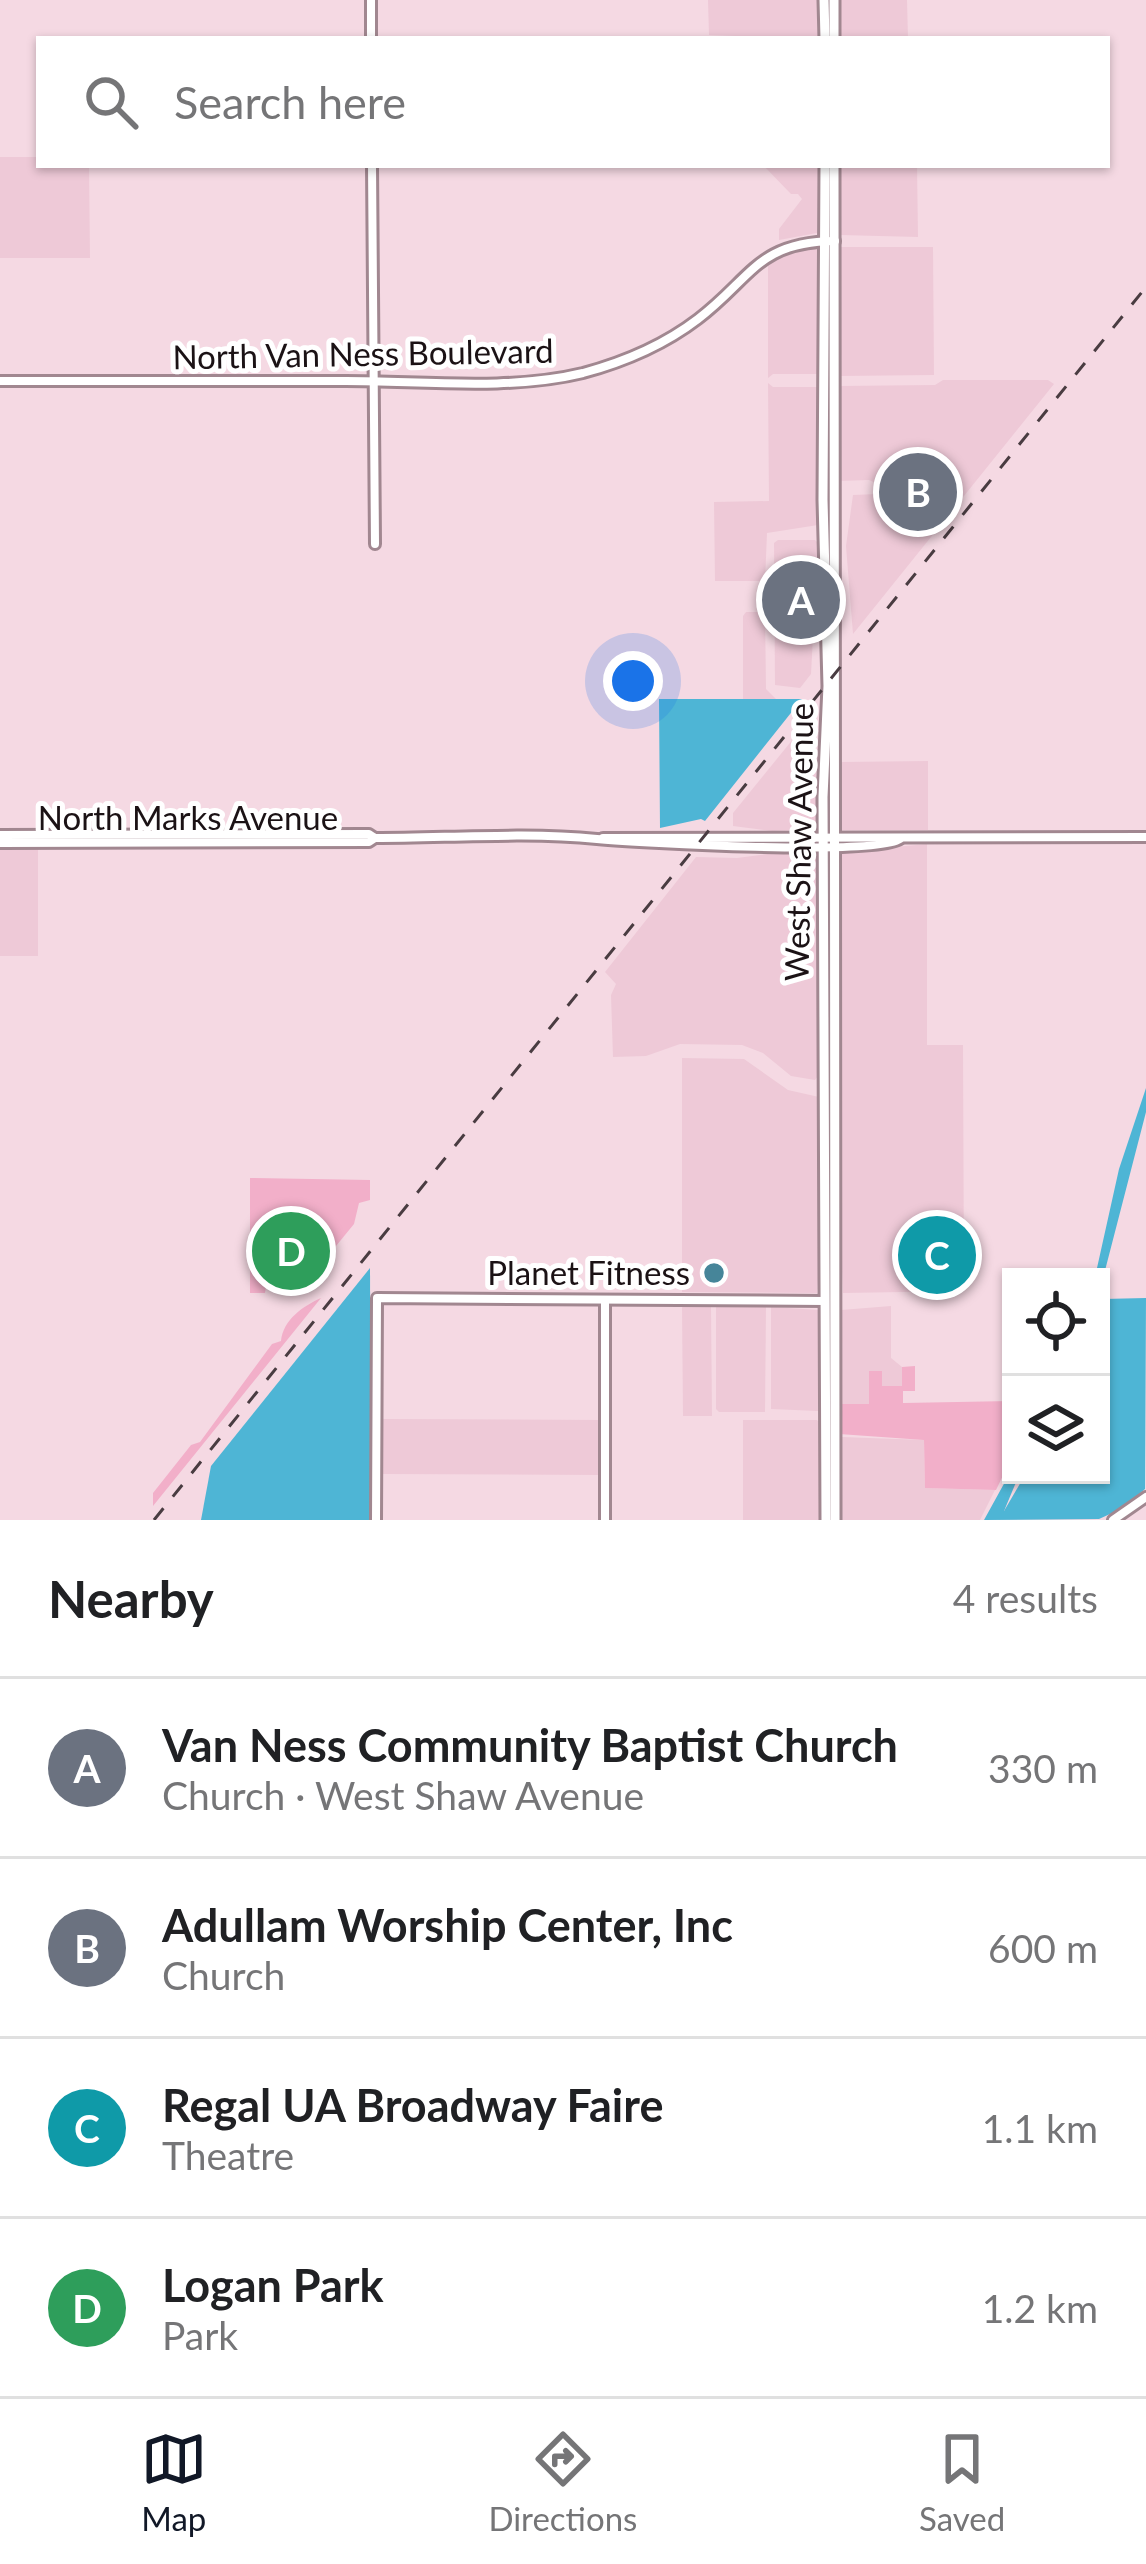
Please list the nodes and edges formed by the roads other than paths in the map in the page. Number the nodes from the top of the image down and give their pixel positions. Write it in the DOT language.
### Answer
graph roads {
  1 [pos="371,0"];
  2 [pos="834,0"];
  3 [pos="824,1"];
  4 [pos="834,16"];
  5 [pos="371,36"];
  6 [pos="828,36"];
  7 [pos="828,36"];
  8 [pos="372,168"];
  9 [pos="830,168"];
  10 [pos="830,242"];
  11 [pos="0,381"];
  12 [pos="828,381"];
  13 [pos="374,382"];
  14 [pos="828,442"];
  15 [pos="375,544"];
  16 [pos="69,836"];
  17 [pos="766,837"];
  18 [pos="1146,837"];
  19 [pos="375,838"];
  20 [pos="602,838"];
  21 [pos="0,840"];
  22 [pos="828,841"];
  23 [pos="43,843"];
  24 [pos="719,845"];
  25 [pos="829,980"];
  26 [pos="825,1146"];
  27 [pos="834,1203"];
  28 [pos="605,1300"];
  29 [pos="830,1301"];
  30 [pos="825,1414"];
  31 [pos="834,1442"];
  32 [pos="1146,1498"];
  33 [pos="376,1520"];
  34 [pos="605,1520"];
  35 [pos="830,1520"];
  36 [pos="1113,1520"];
  1 -- 5 [label="street"];
  2 -- 4 [label="main road"];
  3 -- 4 [label="main road"];
  3 -- 7 [label="main road"];
  4 -- 6 [label="main road"];
  8 -- 13 [label="street"];
  9 -- 10 [label="main road, West Shaw Avenue"];
  10 -- 12 [label="main road, West Shaw Avenue"];
  10 -- 12 [label="main road, West Shaw Avenue"];
  10 -- 13 [label="street, North Van Ness Boulevard"];
  11 -- 13 [label="street, North Van Ness Boulevard"];
  12 -- 14 [label="main road, West Shaw Avenue"];
  13 -- 15 [label="street"];
  14 -- 22 [label="main road, West Shaw Avenue"];
  14 -- 22 [label="main road, West Shaw Avenue"];
  16 -- 19 [label="street, North Marks Avenue"];
  16 -- 21 [label="street, North Marks Avenue"];
  16 -- 23 [label="street"];
  17 -- 20 [label="street, North Marks Avenue"];
  17 -- 22 [label="street, North Marks Avenue"];
  17 -- 24 [label="street"];
  18 -- 22 [label="street, North Marks Avenue"];
  19 -- 20 [label="street, North Marks Avenue"];
  19 -- 23 [label="street, North Marks Avenue"];
  20 -- 24 [label="street, North Marks Avenue"];
  21 -- 23 [label="street, North Marks Avenue"];
  22 -- 24 [label="street, North Marks Avenue"];
  22 -- 25 [label="main road, West Shaw Avenue"];
  22 -- 25 [label="main road, West Shaw Avenue"];
  25 -- 26 [label="main road, West Shaw Avenue"];
  25 -- 27 [label="main road, West Shaw Avenue"];
  26 -- 27 [label="main road"];
  26 -- 29 [label="main road, West Shaw Avenue"];
  27 -- 29 [label="main road, West Shaw Avenue"];
  28 -- 29 [label="street"];
  28 -- 33 [label="street"];
  28 -- 34 [label="street"];
  29 -- 30 [label="main road, West Shaw Avenue"];
  29 -- 31 [label="main road, West Shaw Avenue"];
  30 -- 31 [label="main road"];
  30 -- 35 [label="main road, West Shaw Avenue"];
  31 -- 35 [label="main road, West Shaw Avenue"];
  32 -- 36 [label="street"];
}
